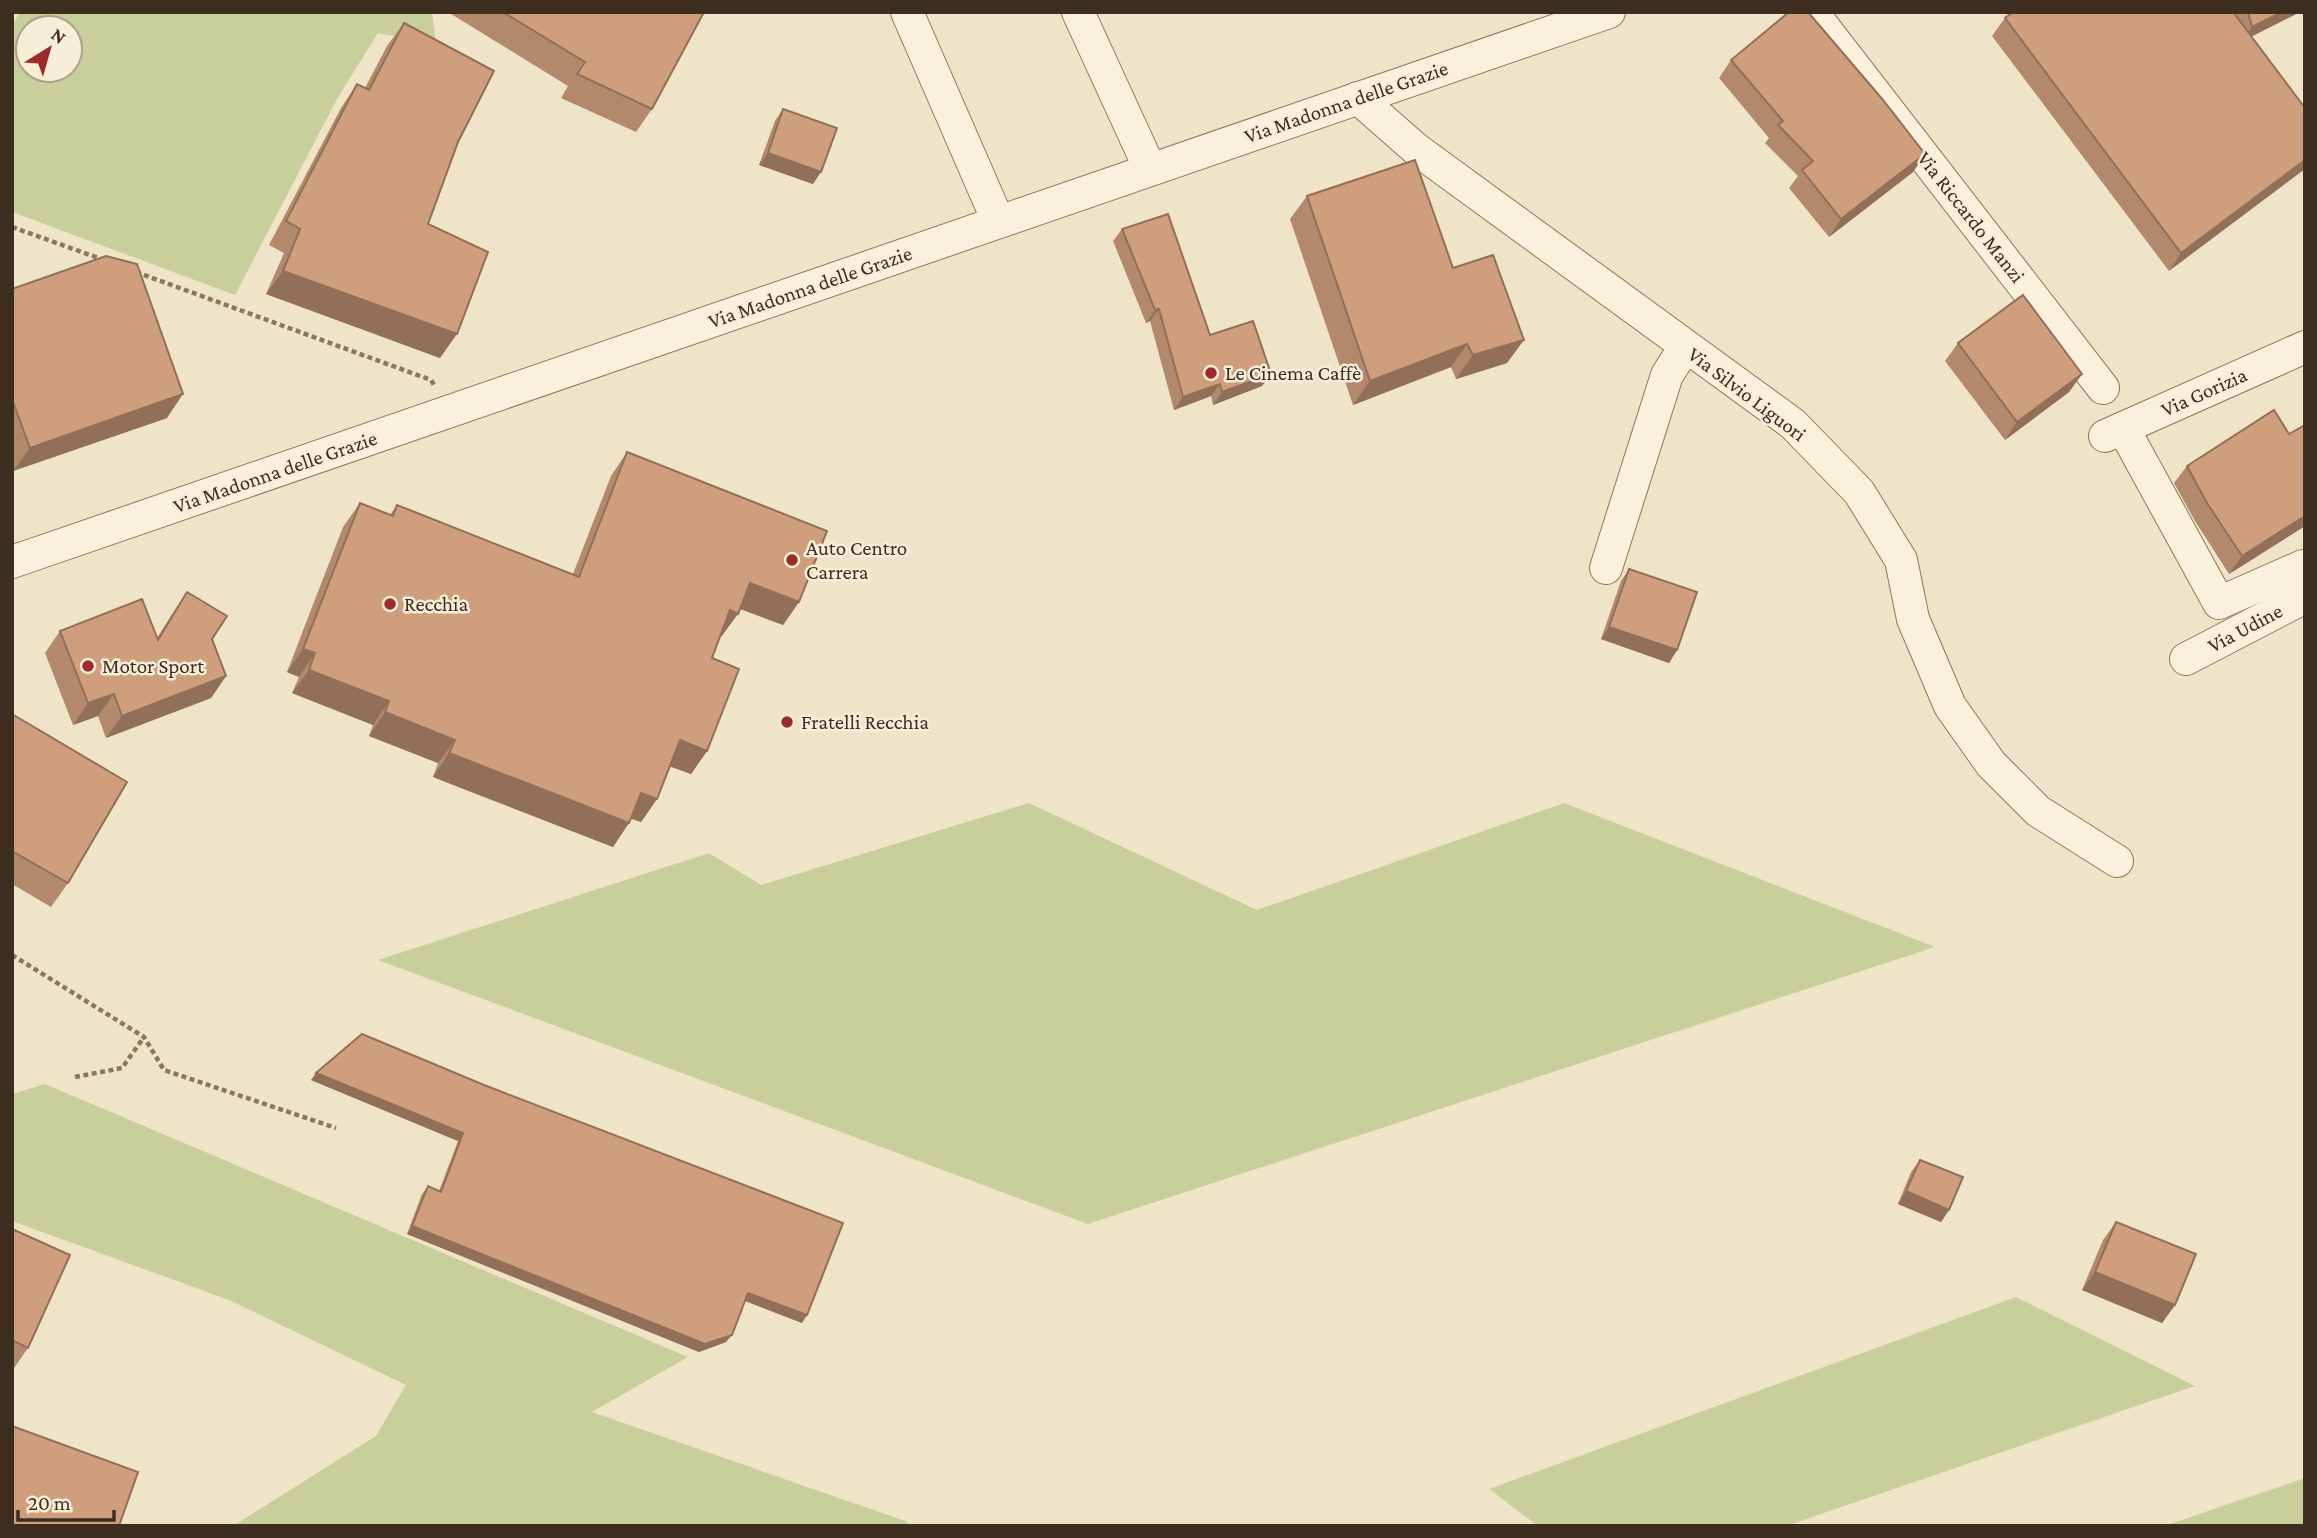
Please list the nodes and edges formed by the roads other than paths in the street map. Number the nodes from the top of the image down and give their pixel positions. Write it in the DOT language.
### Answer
graph roads {
  1 [pos="907,12"];
  2 [pos="1078,12"];
  3 [pos="1609,12"];
  4 [pos="1812,12"];
  5 [pos="1545,22"];
  6 [pos="1358,98"];
  7 [pos="1150,169"];
  8 [pos="998,221"];
  9 [pos="1685,347"];
  10 [pos="2305,347"];
  11 [pos="2103,388"];
  12 [pos="12,562"];
  13 [pos="1606,568"];
  14 [pos="2304,582"];
  15 [pos="2186,659"];
  16 [pos="2117,861"];
  1 -- 8 [label="street"];
  2 -- 7 [label="street"];
  3 -- 5 [label="street, Via Madonna delle Grazie"];
  4 -- 11 [label="street, Via Riccardo Manzi"];
  5 -- 6 [label="street, Via Madonna delle Grazie"];
  6 -- 7 [label="street, Via Madonna delle Grazie"];
  6 -- 9 [label="street, Via Silvio Liguori"];
  7 -- 8 [label="street, Via Madonna delle Grazie"];
  8 -- 12 [label="street, Via Madonna delle Grazie"];
  9 -- 13 [label="street"];
  9 -- 16 [label="street, Via Silvio Liguori"];
  10 -- 14 [label="street, Via Gorizia"];
  14 -- 15 [label="street, Via Udine"];
}
